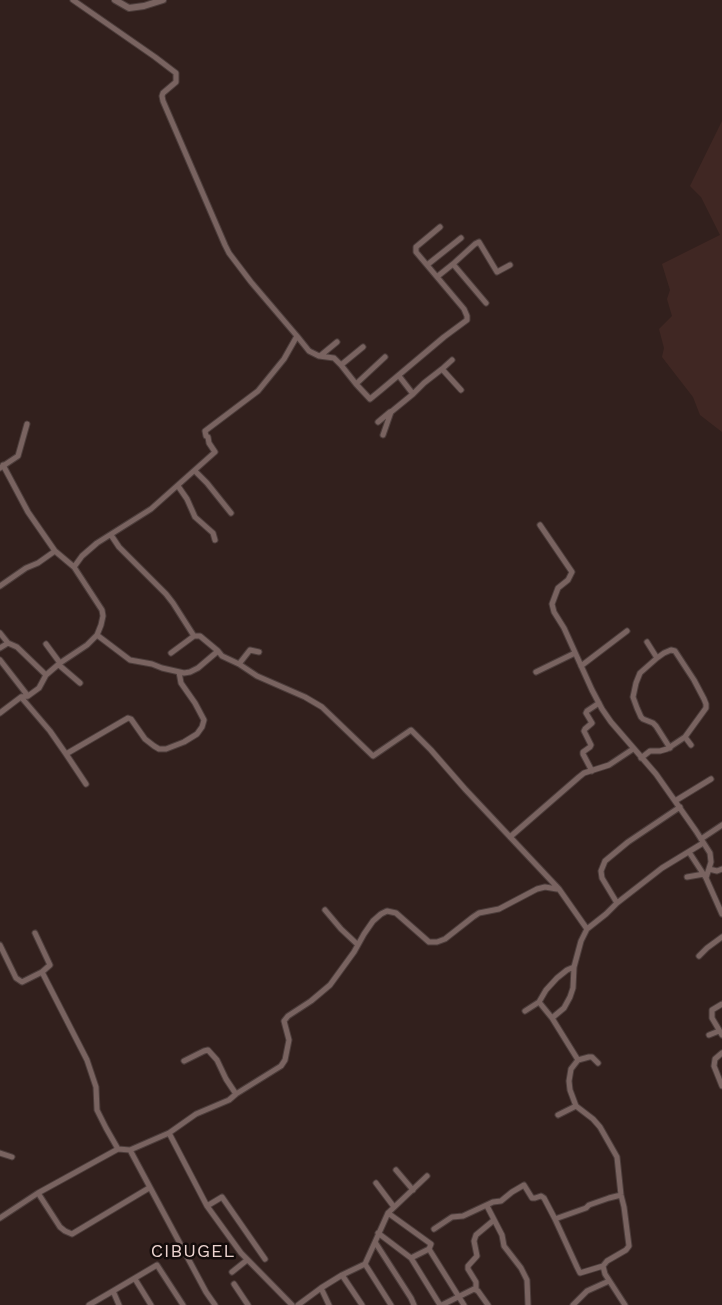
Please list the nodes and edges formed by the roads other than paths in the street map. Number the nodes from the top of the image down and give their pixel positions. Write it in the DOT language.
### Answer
graph roads {
  1 [pos="73,0"];
  2 [pos="115,0"];
  3 [pos="163,0"];
  4 [pos="440,227"];
  5 [pos="461,238"];
  6 [pos="453,264"];
  7 [pos="427,265"];
  8 [pos="510,265"];
  9 [pos="438,276"];
  10 [pos="486,303"];
  11 [pos="297,336"];
  12 [pos="337,342"];
  13 [pos="363,347"];
  14 [pos="319,356"];
  15 [pos="385,357"];
  16 [pos="452,360"];
  17 [pos="341,365"];
  18 [pos="442,369"];
  19 [pos="399,376"];
  20 [pos="356,384"];
  21 [pos="461,390"];
  22 [pos="413,394"];
  23 [pos="391,412"];
  24 [pos="378,422"];
  25 [pos="27,424"];
  26 [pos="383,435"];
  27 [pos="2,466"];
  28 [pos="195,471"];
  29 [pos="178,486"];
  30 [pos="231,513"];
  31 [pos="540,525"];
  32 [pos="111,535"];
  33 [pos="215,540"];
  34 [pos="55,551"];
  35 [pos="74,566"];
  36 [pos="0,586"];
  37 [pos="627,631"];
  38 [pos="0,633"];
  39 [pos="97,635"];
  40 [pos="194,636"];
  41 [pos="647,642"];
  42 [pos="8,643"];
  43 [pos="46,644"];
  44 [pos="0,648"];
  45 [pos="218,651"];
  46 [pos="259,652"];
  47 [pos="171,653"];
  48 [pos="575,653"];
  49 [pos="657,658"];
  50 [pos="0,660"];
  51 [pos="59,664"];
  52 [pos="239,664"];
  53 [pos="581,666"];
  54 [pos="179,672"];
  55 [pos="536,672"];
  56 [pos="46,675"];
  57 [pos="80,683"];
  58 [pos="28,696"];
  59 [pos="21,697"];
  60 [pos="599,703"];
  61 [pos="0,713"];
  62 [pos="685,737"];
  63 [pos="691,745"];
  64 [pos="670,748"];
  65 [pos="633,749"];
  66 [pos="66,754"];
  67 [pos="641,758"];
  68 [pos="592,771"];
  69 [pos="711,779"];
  70 [pos="86,784"];
  71 [pos="675,801"];
  72 [pos="680,807"];
  73 [pos="722,825"];
  74 [pos="510,837"];
  75 [pos="702,841"];
  76 [pos="689,852"];
  77 [pos="709,869"];
  78 [pos="722,869"];
  79 [pos="705,876"];
  80 [pos="687,877"];
  81 [pos="558,889"];
  82 [pos="616,903"];
  83 [pos="325,910"];
  84 [pos="722,914"];
  85 [pos="587,928"];
  86 [pos="35,933"];
  87 [pos="722,937"];
  88 [pos="357,944"];
  89 [pos="0,945"];
  90 [pos="699,956"];
  91 [pos="3,958"];
  92 [pos="574,967"];
  93 [pos="42,972"];
  94 [pos="539,1002"];
  95 [pos="722,1004"];
  96 [pos="525,1011"];
  97 [pos="552,1018"];
  98 [pos="721,1033"];
  99 [pos="710,1035"];
  100 [pos="722,1053"];
  101 [pos="578,1060"];
  102 [pos="184,1061"];
  103 [pos="598,1063"];
  104 [pos="722,1086"];
  105 [pos="236,1094"];
  106 [pos="576,1106"];
  107 [pos="558,1116"];
  108 [pos="169,1133"];
  109 [pos="118,1149"];
  110 [pos="130,1150"];
  111 [pos="0,1153"];
  112 [pos="12,1157"];
  113 [pos="396,1170"];
  114 [pos="428,1176"];
  115 [pos="376,1183"];
  116 [pos="149,1188"];
  117 [pos="413,1190"];
  118 [pos="38,1193"];
  119 [pos="621,1195"];
  120 [pos="207,1206"];
  121 [pos="487,1206"];
  122 [pos="394,1207"];
  123 [pos="388,1213"];
  124 [pos="0,1218"];
  125 [pos="555,1219"];
  126 [pos="494,1220"];
  127 [pos="434,1229"];
  128 [pos="378,1234"];
  129 [pos="375,1242"];
  130 [pos="429,1249"];
  131 [pos="411,1258"];
  132 [pos="265,1259"];
  133 [pos="247,1260"];
  134 [pos="364,1264"];
  135 [pos="603,1266"];
  136 [pos="232,1272"];
  137 [pos="342,1275"];
  138 [pos="135,1279"];
  139 [pos="609,1281"];
  140 [pos="234,1284"];
  141 [pos="321,1288"];
  142 [pos="476,1289"];
  143 [pos="113,1291"];
  144 [pos="458,1296"];
  145 [pos="90,1305"];
  146 [pos="119,1305"];
  147 [pos="152,1305"];
  148 [pos="183,1305"];
  149 [pos="215,1305"];
  150 [pos="248,1305"];
  151 [pos="292,1305"];
  152 [pos="298,1305"];
  153 [pos="329,1305"];
  154 [pos="362,1305"];
  155 [pos="391,1305"];
  156 [pos="414,1305"];
  157 [pos="441,1305"];
  158 [pos="464,1305"];
  159 [pos="488,1305"];
  160 [pos="528,1305"];
  161 [pos="573,1305"];
  162 [pos="624,1305"];
  1 -- 11 [label="street"];
  2 -- 3 [label="street"];
  4 -- 7 [label="street"];
  5 -- 7 [label="street"];
  6 -- 8 [label="street"];
  6 -- 9 [label="street"];
  6 -- 10 [label="street"];
  7 -- 9 [label="street"];
  9 -- 19 [label="street"];
  11 -- 14 [label="street"];
  11 -- 28 [label="street"];
  12 -- 14 [label="street"];
  13 -- 17 [label="street"];
  14 -- 17 [label="street"];
  15 -- 20 [label="street"];
  16 -- 18 [label="street"];
  17 -- 20 [label="street"];
  18 -- 21 [label="street"];
  18 -- 22 [label="street"];
  19 -- 20 [label="street"];
  19 -- 22 [label="street"];
  22 -- 23 [label="street"];
  23 -- 24 [label="street"];
  23 -- 26 [label="street"];
  25 -- 27 [label="street"];
  27 -- 34 [label="street"];
  28 -- 29 [label="street"];
  28 -- 30 [label="street"];
  29 -- 32 [label="street"];
  29 -- 33 [label="street"];
  31 -- 48 [label="street"];
  32 -- 35 [label="street"];
  32 -- 40 [label="street"];
  34 -- 35 [label="street"];
  34 -- 36 [label="street"];
  35 -- 39 [label="street"];
  37 -- 53 [label="street"];
  38 -- 42 [label="street"];
  39 -- 51 [label="street"];
  39 -- 54 [label="street"];
  40 -- 45 [label="street"];
  40 -- 47 [label="street"];
  41 -- 49 [label="street"];
  42 -- 44 [label="street"];
  42 -- 56 [label="street"];
  43 -- 51 [label="street"];
  45 -- 52 [label="street"];
  45 -- 54 [label="street"];
  46 -- 52 [label="street"];
  48 -- 53 [label="street"];
  48 -- 55 [label="street"];
  49 -- 62 [label="street"];
  49 -- 64 [label="street"];
  50 -- 58 [label="street"];
  51 -- 56 [label="street"];
  51 -- 57 [label="street"];
  52 -- 74 [label="street"];
  53 -- 60 [label="street"];
  54 -- 66 [label="street"];
  56 -- 58 [label="street"];
  58 -- 59 [label="street"];
  59 -- 61 [label="street"];
  59 -- 66 [label="street"];
  60 -- 65 [label="street"];
  60 -- 68 [label="street"];
  62 -- 63 [label="street"];
  62 -- 64 [label="street"];
  64 -- 67 [label="street"];
  65 -- 67 [label="street"];
  65 -- 68 [label="street"];
  66 -- 70 [label="street"];
  67 -- 71 [label="street"];
  68 -- 74 [label="street"];
  69 -- 71 [label="street"];
  71 -- 72 [label="street"];
  72 -- 75 [label="street"];
  72 -- 82 [label="street"];
  73 -- 75 [label="street"];
  74 -- 81 [label="street"];
  75 -- 76 [label="street"];
  75 -- 77 [label="street"];
  76 -- 79 [label="street"];
  76 -- 82 [label="street"];
  77 -- 78 [label="street"];
  77 -- 79 [label="street"];
  79 -- 80 [label="street"];
  79 -- 84 [label="street"];
  81 -- 85 [label="street"];
  81 -- 88 [label="street"];
  82 -- 85 [label="street"];
  83 -- 88 [label="street"];
  85 -- 92 [label="street"];
  86 -- 93 [label="street"];
  87 -- 90 [label="street"];
  88 -- 105 [label="street"];
  89 -- 91 [label="street"];
  91 -- 93 [label="street"];
  92 -- 94 [label="street"];
  92 -- 97 [label="street"];
  93 -- 109 [label="street"];
  94 -- 96 [label="street"];
  94 -- 97 [label="street"];
  95 -- 98 [label="street"];
  97 -- 101 [label="street"];
  98 -- 99 [label="street"];
  100 -- 104 [label="street"];
  101 -- 103 [label="street"];
  101 -- 106 [label="street"];
  102 -- 105 [label="street"];
  105 -- 108 [label="street"];
  106 -- 107 [label="street"];
  106 -- 119 [label="street"];
  108 -- 110 [label="street"];
  108 -- 120 [label="street"];
  109 -- 110 [label="street"];
  109 -- 118 [label="street"];
  110 -- 116 [label="street"];
  111 -- 112 [label="street"];
  113 -- 117 [label="street"];
  114 -- 117 [label="street"];
  115 -- 122 [label="street"];
  116 -- 118 [label="street"];
  116 -- 149 [label="street"];
  117 -- 122 [label="street"];
  118 -- 124 [label="street"];
  119 -- 125 [label="street"];
  119 -- 135 [label="street"];
  120 -- 132 [label="street"];
  120 -- 133 [label="street"];
  121 -- 125 [label="street"];
  121 -- 126 [label="street"];
  121 -- 127 [label="street"];
  122 -- 123 [label="street"];
  123 -- 128 [label="street"];
  123 -- 130 [label="street"];
  125 -- 135 [label="street"];
  126 -- 142 [label="street"];
  126 -- 160 [label="street"];
  128 -- 129 [label="street"];
  128 -- 131 [label="street"];
  129 -- 134 [label="street"];
  129 -- 156 [label="street"];
  130 -- 131 [label="street"];
  130 -- 144 [label="street"];
  131 -- 157 [label="street"];
  133 -- 136 [label="street"];
  133 -- 151 [label="street"];
  134 -- 137 [label="street"];
  134 -- 155 [label="street"];
  135 -- 139 [label="street"];
  137 -- 141 [label="street"];
  137 -- 154 [label="street"];
  138 -- 143 [label="street"];
  138 -- 147 [label="street"];
  138 -- 148 [label="street"];
  139 -- 161 [label="street"];
  139 -- 162 [label="street"];
  140 -- 150 [label="street"];
  141 -- 152 [label="street"];
  141 -- 153 [label="street"];
  142 -- 144 [label="street"];
  142 -- 159 [label="street"];
  143 -- 145 [label="street"];
  143 -- 146 [label="street"];
  144 -- 157 [label="street"];
  144 -- 158 [label="street"];
}
